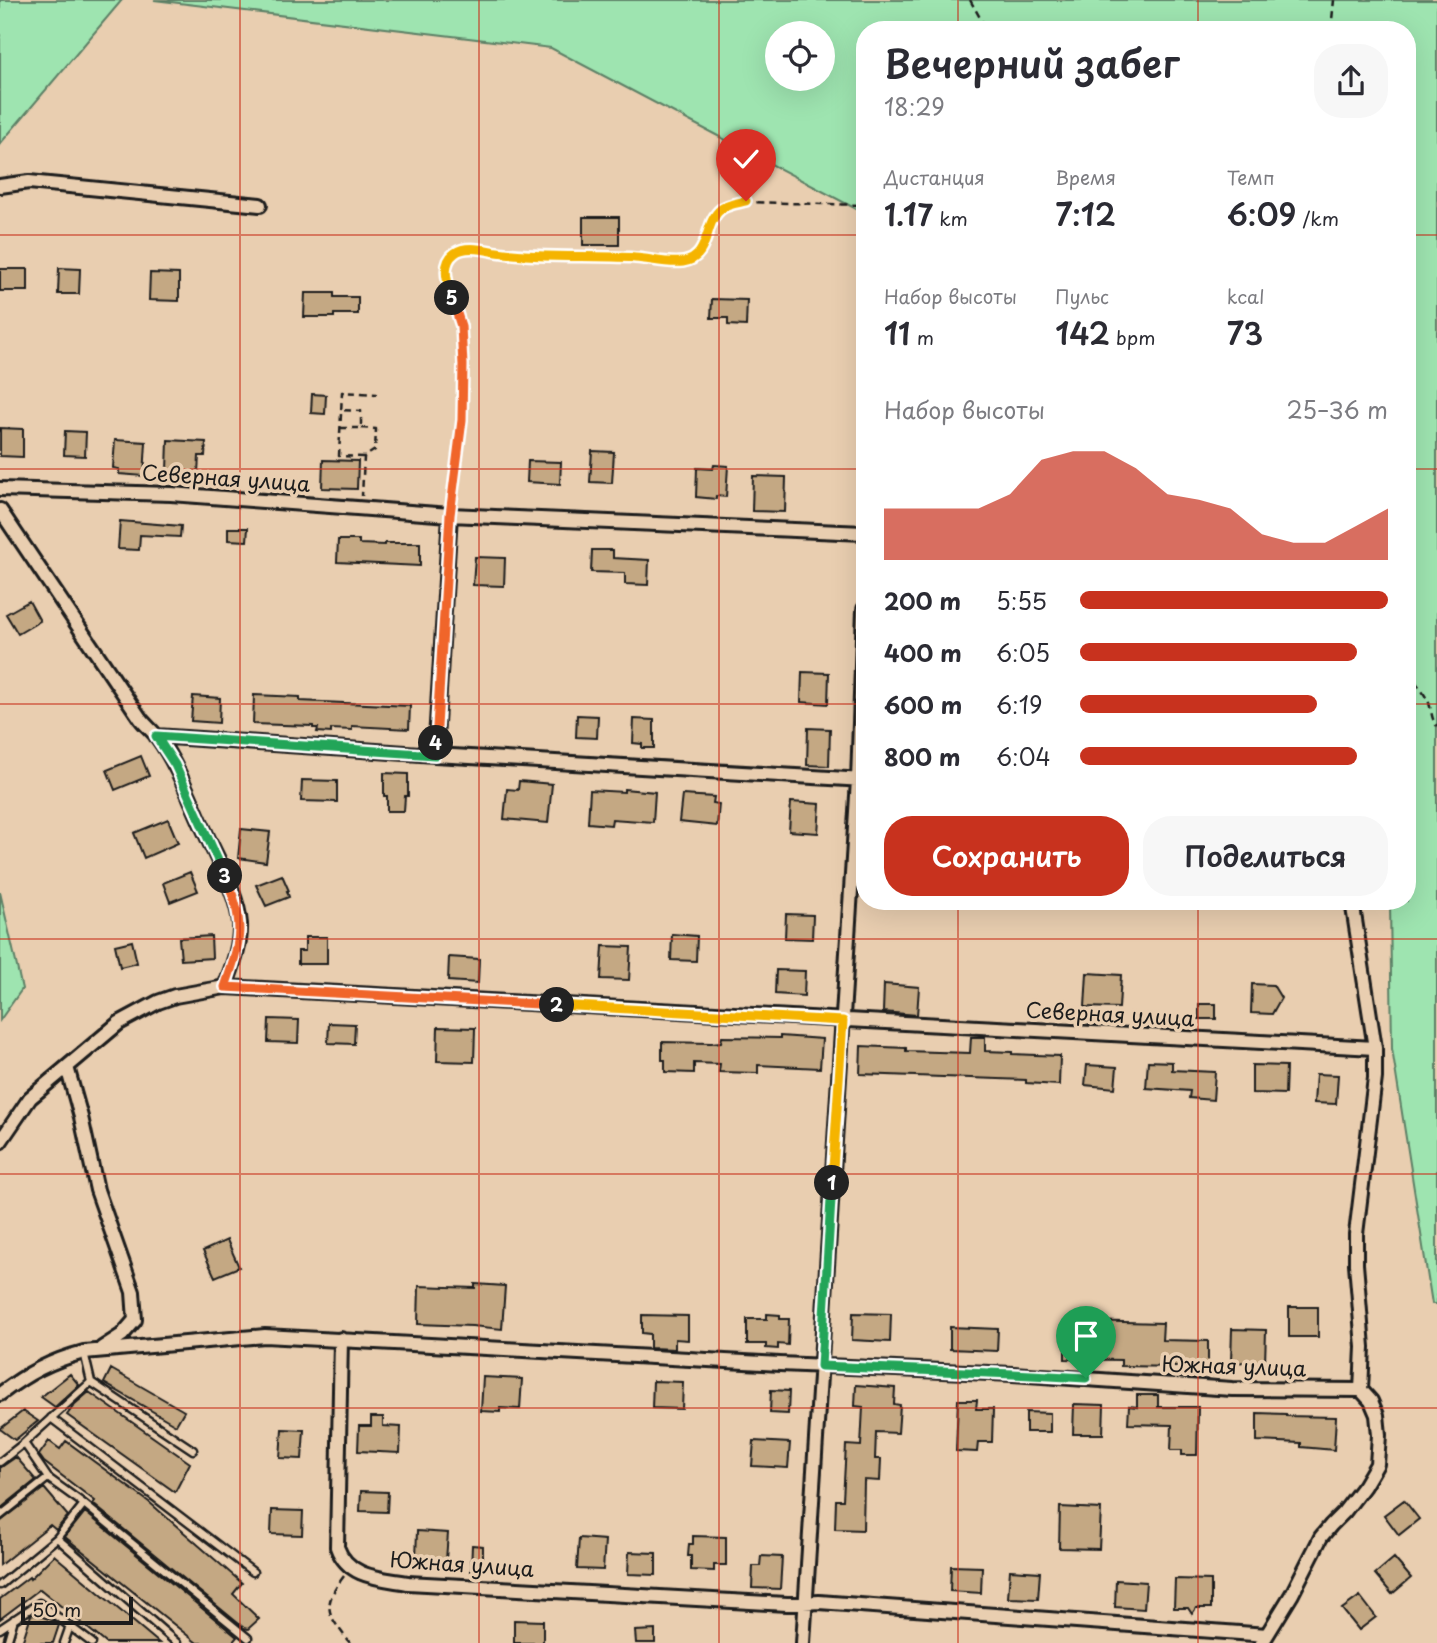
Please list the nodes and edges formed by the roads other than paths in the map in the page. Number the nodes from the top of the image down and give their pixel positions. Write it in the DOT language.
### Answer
graph roads {
  1 [pos="0,186"];
  2 [pos="260,205"];
  3 [pos="0,489"];
  4 [pos="0,510"];
  5 [pos="450,515"];
  6 [pos="856,533"];
  7 [pos="156,736"];
  8 [pos="435,755"];
  9 [pos="856,780"];
  10 [pos="856,847"];
  11 [pos="1353,910"];
  12 [pos="225,987"];
  13 [pos="843,1021"];
  14 [pos="1375,1048"];
  15 [pos="67,1067"];
  16 [pos="0,1142"];
  17 [pos="341,1339"];
  18 [pos="99,1350"];
  19 [pos="84,1352"];
  20 [pos="821,1366"];
  21 [pos="91,1382"];
  22 [pos="1361,1390"];
  23 [pos="0,1394"];
  24 [pos="51,1418"];
  25 [pos="24,1443"];
  26 [pos="193,1450"];
  27 [pos="0,1462"];
  28 [pos="48,1478"];
  29 [pos="84,1504"];
  30 [pos="0,1516"];
  31 [pos="57,1538"];
  32 [pos="253,1572"];
  33 [pos="0,1585"];
  34 [pos="805,1603"];
  35 [pos="15,1619"];
  36 [pos="70,1626"];
  37 [pos="0,1629"];
  38 [pos="248,1638"];
  39 [pos="1264,1639"];
  40 [pos="7,1643"];
  41 [pos="64,1643"];
  42 [pos="92,1643"];
  43 [pos="177,1643"];
  44 [pos="803,1643"];
  1 -- 2 [label="street"];
  3 -- 5 [label="street, Северная улица"];
  4 -- 7 [label="street"];
  5 -- 6 [label="street, Северная улица"];
  5 -- 8 [label="street"];
  7 -- 8 [label="street"];
  7 -- 12 [label="street"];
  8 -- 9 [label="street"];
  10 -- 13 [label="street"];
  11 -- 14 [label="street"];
  12 -- 13 [label="street, Северная улица"];
  12 -- 15 [label="street, Северная улица"];
  13 -- 14 [label="street, Северная улица"];
  13 -- 20 [label="street"];
  14 -- 22 [label="street"];
  15 -- 16 [label="street, Северная улица"];
  15 -- 18 [label="street"];
  17 -- 18 [label="street, Южная улица"];
  17 -- 20 [label="street, Южная улица"];
  17 -- 34 [label="street, Южная улица"];
  18 -- 19 [label="street, Южная улица"];
  19 -- 21 [label="lane"];
  19 -- 23 [label="street, Южная улица"];
  20 -- 22 [label="street, Южная улица"];
  20 -- 34 [label="street"];
  21 -- 24 [label="lane"];
  21 -- 26 [label="lane"];
  22 -- 39 [label="street, Южная улица"];
  24 -- 25 [label="lane"];
  24 -- 32 [label="lane"];
  25 -- 27 [label="lane"];
  25 -- 28 [label="lane"];
  28 -- 29 [label="lane"];
  28 -- 30 [label="lane"];
  29 -- 31 [label="lane"];
  29 -- 38 [label="lane"];
  31 -- 33 [label="lane"];
  31 -- 43 [label="lane"];
  34 -- 39 [label="street, Южная улица"];
  34 -- 44 [label="street"];
  35 -- 36 [label="lane"];
  35 -- 37 [label="lane"];
  35 -- 40 [label="lane"];
  36 -- 41 [label="lane"];
  36 -- 42 [label="lane"];
}
